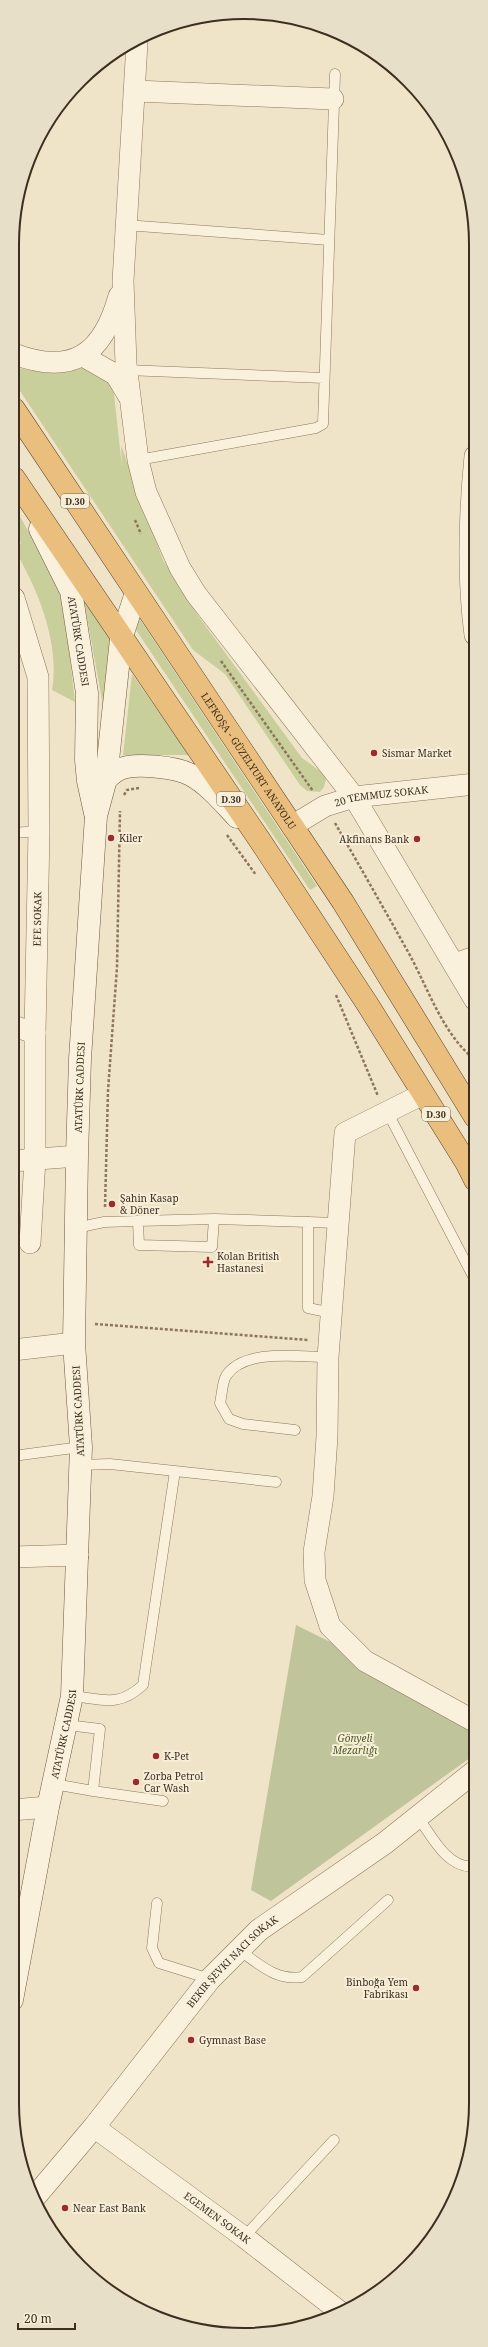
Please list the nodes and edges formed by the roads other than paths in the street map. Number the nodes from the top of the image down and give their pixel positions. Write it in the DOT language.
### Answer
graph roads {
  1 [pos="137,46"];
  2 [pos="334,74"];
  3 [pos="135,91"];
  4 [pos="333,99"];
  5 [pos="125,225"];
  6 [pos="329,240"];
  7 [pos="123,281"];
  8 [pos="19,356"];
  9 [pos="83,356"];
  10 [pos="126,370"];
  11 [pos="324,378"];
  12 [pos="130,399"];
  13 [pos="19,417"];
  14 [pos="138,460"];
  15 [pos="19,486"];
  16 [pos="19,488"];
  17 [pos="469,530"];
  18 [pos="469,587"];
  19 [pos="136,593"];
  20 [pos="19,614"];
  21 [pos="121,639"];
  22 [pos="106,779"];
  23 [pos="469,785"];
  24 [pos="354,797"];
  25 [pos="96,816"];
  26 [pos="292,826"];
  27 [pos="39,831"];
  28 [pos="19,833"];
  29 [pos="261,842"];
  30 [pos="469,959"];
  31 [pos="455,964"];
  32 [pos="469,989"];
  33 [pos="19,1028"];
  34 [pos="35,1033"];
  35 [pos="423,1094"];
  36 [pos="469,1108"];
  37 [pos="382,1115"];
  38 [pos="77,1156"];
  39 [pos="35,1159"];
  40 [pos="19,1160"];
  41 [pos="469,1170"];
  42 [pos="214,1219"];
  43 [pos="138,1221"];
  44 [pos="308,1222"];
  45 [pos="338,1223"];
  46 [pos="76,1228"];
  47 [pos="30,1243"];
  48 [pos="469,1268"];
  49 [pos="332,1313"];
  50 [pos="74,1333"];
  51 [pos="19,1348"];
  52 [pos="329,1349"];
  53 [pos="294,1430"];
  54 [pos="19,1456"];
  55 [pos="81,1456"];
  56 [pos="175,1471"];
  57 [pos="276,1482"];
  58 [pos="78,1555"];
  59 [pos="19,1557"];
  60 [pos="72,1696"];
  61 [pos="469,1718"];
  62 [pos="67,1725"];
  63 [pos="469,1776"];
  64 [pos="54,1784"];
  65 [pos="93,1791"];
  66 [pos="163,1801"];
  67 [pos="48,1807"];
  68 [pos="19,1809"];
  69 [pos="418,1817"];
  70 [pos="469,1866"];
  71 [pos="388,1900"];
  72 [pos="157,1903"];
  73 [pos="239,1950"];
  74 [pos="19,1962"];
  75 [pos="210,1979"];
  76 [pos="94,2127"];
  77 [pos="334,2140"];
  78 [pos="38,2193"];
  79 [pos="244,2236"];
  80 [pos="336,2308"];
  1 -- 3 [label="street"];
  2 -- 4 [label="lane"];
  3 -- 4 [label="street"];
  3 -- 5 [label="street"];
  4 -- 6 [label="lane"];
  5 -- 6 [label="lane"];
  5 -- 7 [label="street"];
  6 -- 11 [label="lane"];
  7 -- 9 [label="street"];
  7 -- 10 [label="street"];
  8 -- 9 [label="street"];
  9 -- 12 [label="street"];
  10 -- 11 [label="lane"];
  10 -- 12 [label="street"];
  11 -- 14 [label="lane"];
  12 -- 14 [label="street"];
  13 -- 19 [label="highway, LEFKOŞA - GÜZELYURT ANAYOLU / D.30"];
  14 -- 24 [label="street"];
  15 -- 21 [label="highway, D.30"];
  16 -- 25 [label="main road, ATATÜRK CADDESI"];
  17 -- 18 [label="street"];
  19 -- 21 [label="main road, ATATÜRK CADDESI"];
  19 -- 26 [label="highway, LEFKOŞA - GÜZELYURT ANAYOLU / D.30"];
  20 -- 27 [label="street, EFE SOKAK"];
  21 -- 22 [label="main road, ATATÜRK CADDESI"];
  21 -- 29 [label="highway, D.30"];
  22 -- 25 [label="main road, ATATÜRK CADDESI"];
  22 -- 29 [label="main road"];
  23 -- 24 [label="street, 20 TEMMUZ SOKAK"];
  24 -- 26 [label="street, 20 TEMMUZ SOKAK"];
  24 -- 31 [label="street"];
  25 -- 38 [label="main road, ATATÜRK CADDESI"];
  26 -- 36 [label="highway, LEFKOŞA - GÜZELYURT ANAYOLU / D.30"];
  27 -- 28 [label="lane"];
  27 -- 34 [label="street, EFE SOKAK"];
  29 -- 35 [label="highway, D.30"];
  30 -- 31 [label="street"];
  31 -- 32 [label="street"];
  33 -- 34 [label="street"];
  34 -- 39 [label="street, EFE SOKAK"];
  35 -- 37 [label="street"];
  35 -- 41 [label="highway, D.30"];
  37 -- 45 [label="street"];
  37 -- 48 [label="lane"];
  38 -- 39 [label="street"];
  38 -- 46 [label="main road, ATATÜRK CADDESI"];
  39 -- 40 [label="street"];
  39 -- 47 [label="street, EFE SOKAK"];
  42 -- 43 [label="lane"];
  42 -- 43 [label="lane"];
  42 -- 44 [label="lane"];
  43 -- 46 [label="lane"];
  44 -- 45 [label="lane"];
  44 -- 49 [label="lane"];
  45 -- 49 [label="street"];
  46 -- 50 [label="main road, ATATÜRK CADDESI"];
  49 -- 52 [label="street"];
  50 -- 51 [label="street"];
  50 -- 55 [label="main road, ATATÜRK CADDESI"];
  52 -- 53 [label="lane"];
  52 -- 61 [label="street"];
  54 -- 55 [label="lane"];
  55 -- 56 [label="lane"];
  55 -- 58 [label="main road, ATATÜRK CADDESI"];
  56 -- 57 [label="lane"];
  56 -- 60 [label="lane"];
  58 -- 59 [label="street"];
  58 -- 60 [label="main road, ATATÜRK CADDESI"];
  60 -- 62 [label="main road, ATATÜRK CADDESI"];
  62 -- 64 [label="main road, ATATÜRK CADDESI"];
  62 -- 65 [label="lane"];
  63 -- 69 [label="main road, BEKIR ŞEVKI NACI SOKAK"];
  64 -- 65 [label="lane"];
  64 -- 67 [label="main road, ATATÜRK CADDESI"];
  65 -- 66 [label="lane"];
  67 -- 68 [label="street"];
  67 -- 74 [label="main road, ATATÜRK CADDESI"];
  69 -- 70 [label="lane"];
  69 -- 73 [label="main road, BEKIR ŞEVKI NACI SOKAK"];
  71 -- 73 [label="lane"];
  72 -- 75 [label="lane"];
  73 -- 75 [label="main road, BEKIR ŞEVKI NACI SOKAK"];
  75 -- 76 [label="main road, BEKIR ŞEVKI NACI SOKAK"];
  76 -- 78 [label="main road, BEKIR ŞEVKI NACI SOKAK"];
  76 -- 79 [label="street, EGEMEN SOKAK"];
  77 -- 79 [label="lane"];
  79 -- 80 [label="street, EGEMEN SOKAK"];
}
